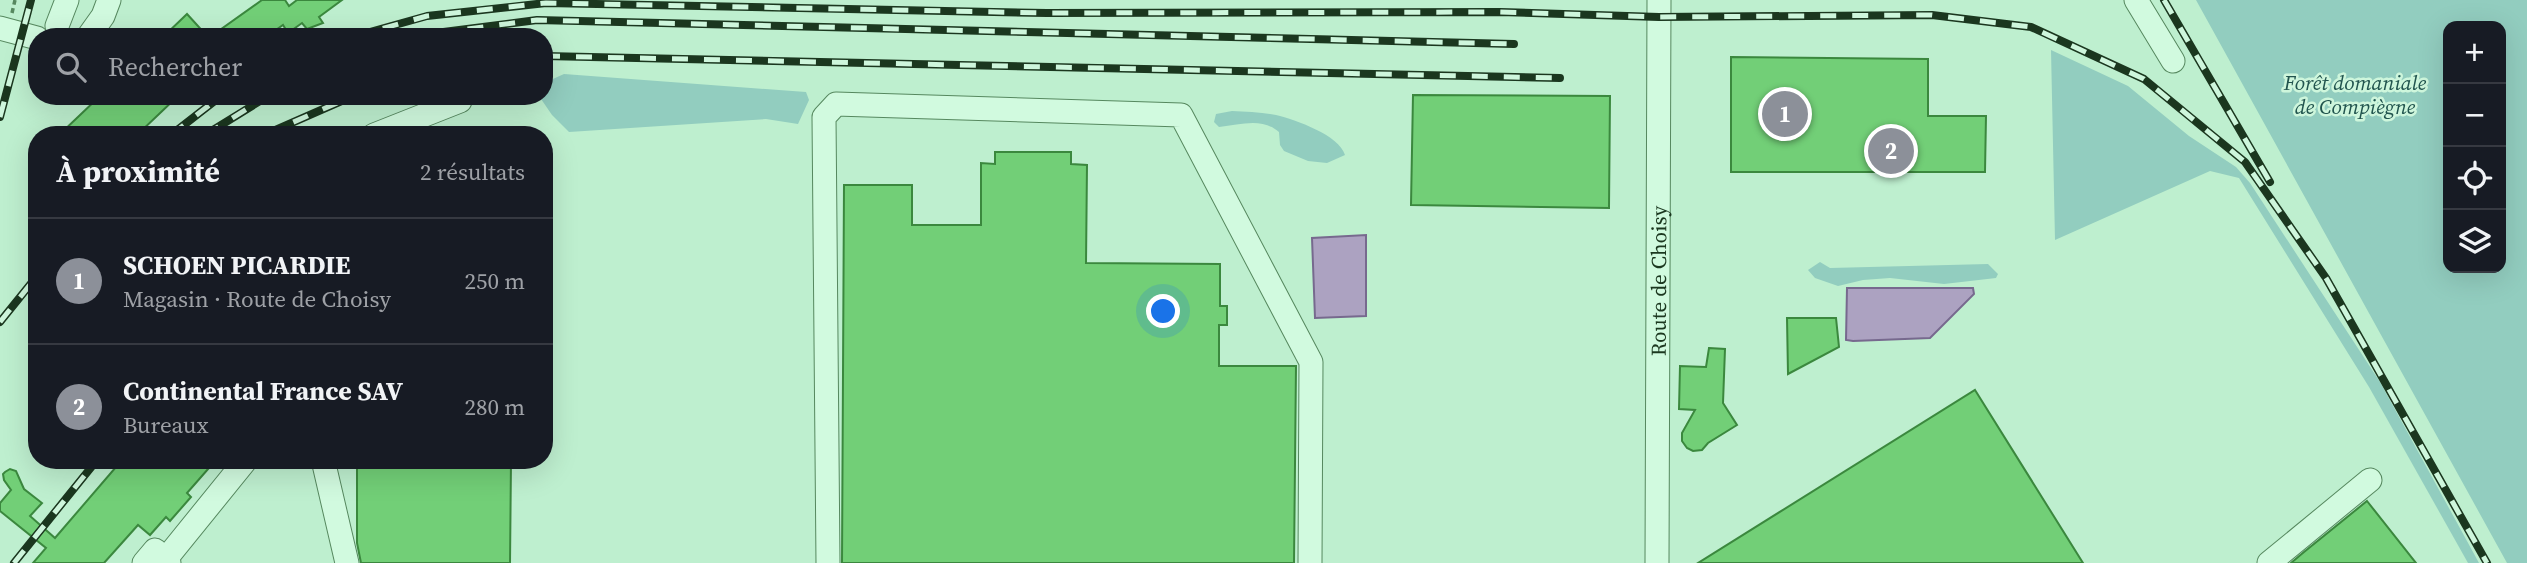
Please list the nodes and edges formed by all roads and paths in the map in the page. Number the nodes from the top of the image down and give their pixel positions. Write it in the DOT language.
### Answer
graph roads {
  1 [pos="67,0"];
  2 [pos="1659,0"];
  3 [pos="2136,0"];
  4 [pos="107,1"];
  5 [pos="57,26"];
  6 [pos="0,28"];
  7 [pos="94,28"];
  8 [pos="28,36"];
  9 [pos="2173,61"];
  10 [pos="450,105"];
  11 [pos="397,126"];
  12 [pos="238,469"];
  13 [pos="325,469"];
  14 [pos="2370,480"];
  15 [pos="159,562"];
  16 [pos="347,563"];
  17 [pos="828,563"];
  18 [pos="1310,563"];
  19 [pos="1657,563"];
  20 [pos="2269,563"];
  1 -- 5 [label="street"];
  2 -- 19 [label="street, Route de Choisy"];
  3 -- 9 [label="street"];
  4 -- 7 [label="street"];
  6 -- 8 [label="street"];
  10 -- 11 [label="street"];
  12 -- 15 [label="street"];
  13 -- 16 [label="street"];
  14 -- 20 [label="street"];
  17 -- 18 [label="street"];
}
